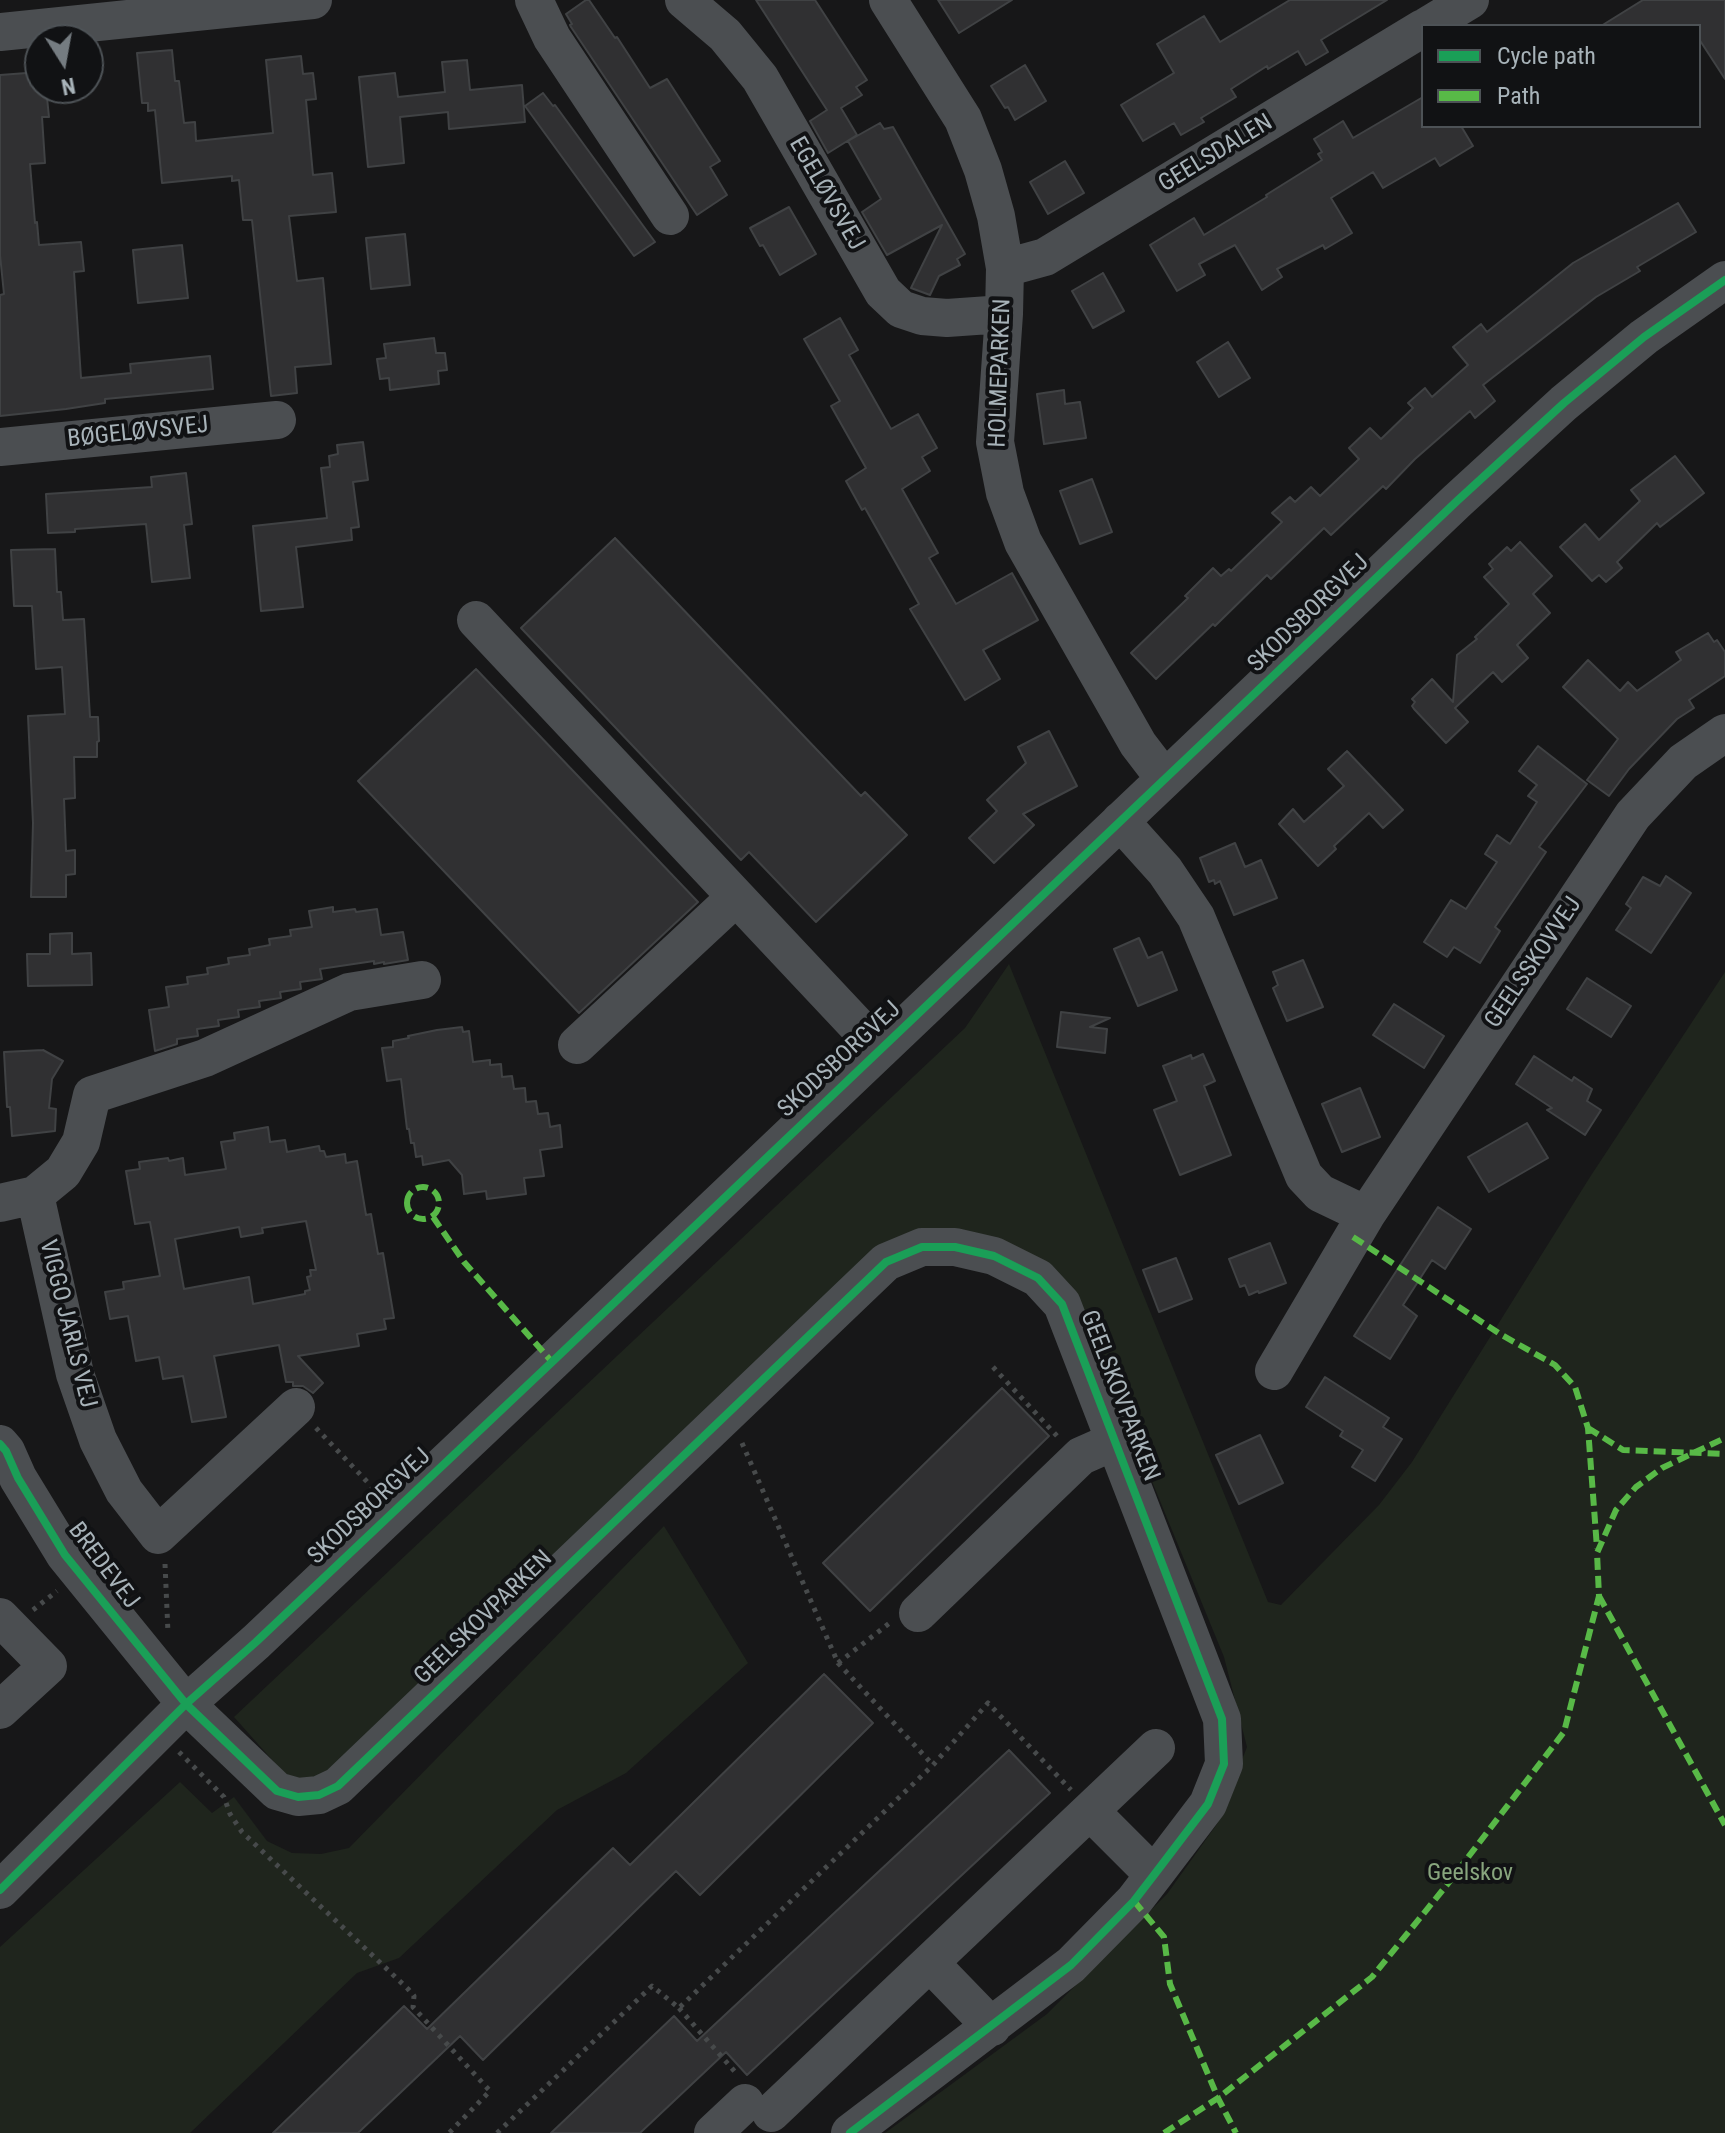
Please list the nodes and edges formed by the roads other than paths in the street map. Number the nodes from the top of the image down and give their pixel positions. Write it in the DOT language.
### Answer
graph roads {
  1 [pos="313,0"];
  2 [pos="534,0"];
  3 [pos="684,0"];
  4 [pos="888,0"];
  5 [pos="1470,0"];
  6 [pos="1430,24"];
  7 [pos="1421,29"];
  8 [pos="0,32"];
  9 [pos="670,216"];
  10 [pos="1005,268"];
  11 [pos="1725,280"];
  12 [pos="1004,314"];
  13 [pos="277,420"];
  14 [pos="0,447"];
  15 [pos="476,620"];
  16 [pos="1725,733"];
  17 [pos="1164,778"];
  18 [pos="1120,821"];
  19 [pos="736,897"];
  20 [pos="422,980"];
  21 [pos="577,1045"];
  22 [pos="880,1050"];
  23 [pos="18,1199"];
  24 [pos="1366,1215"];
  25 [pos="1274,1371"];
  26 [pos="296,1407"];
  27 [pos="1115,1441"];
  28 [pos="0,1444"];
  29 [pos="918,1613"];
  30 [pos="5,1622"];
  31 [pos="186,1704"];
  32 [pos="0,1710"];
  33 [pos="1156,1748"];
  34 [pos="1090,1811"];
  35 [pos="1154,1875"];
  36 [pos="0,1890"];
  37 [pos="930,1963"];
  38 [pos="992,2027"];
  39 [pos="713,2133"];
  40 [pos="850,2133"];
  1 -- 8 [label="street"];
  2 -- 9 [label="street"];
  3 -- 12 [label="street, EGELØVSVEJ"];
  4 -- 10 [label="street, HOLMEPARKEN"];
  5 -- 6 [label="street, GEELSDALEN"];
  7 -- 10 [label="street, GEELSDALEN"];
  10 -- 12 [label="street, HOLMEPARKEN"];
  11 -- 17 [label="street, SKODSBORGVEJ"];
  12 -- 17 [label="street, HOLMEPARKEN"];
  13 -- 14 [label="street, BØGELØVSVEJ"];
  15 -- 19 [label="street, SKODSBORGVEJ"];
  16 -- 24 [label="street, GEELSSKOVVEJ"];
  17 -- 18 [label="street, SKODSBORGVEJ"];
  18 -- 22 [label="street, SKODSBORGVEJ"];
  18 -- 24 [label="street"];
  19 -- 21 [label="street"];
  19 -- 22 [label="street, SKODSBORGVEJ"];
  20 -- 23 [label="street, VIGGO JARLS VEJ"];
  22 -- 31 [label="street, SKODSBORGVEJ"];
  23 -- 26 [label="street, VIGGO JARLS VEJ"];
  24 -- 25 [label="street, GEELSSKOVVEJ"];
  27 -- 29 [label="street, GEELSKOVPARKEN"];
  27 -- 31 [label="street, GEELSKOVPARKEN"];
  27 -- 35 [label="street, GEELSKOVPARKEN"];
  28 -- 31 [label="street, BREDEVEJ"];
  30 -- 32 [label="street"];
  31 -- 36 [label="street, SKODSBORGVEJ"];
  33 -- 34 [label="street"];
  34 -- 35 [label="street"];
  34 -- 37 [label="street"];
  35 -- 38 [label="street, GEELSKOVPARKEN"];
  37 -- 38 [label="street"];
  37 -- 39 [label="street"];
  38 -- 40 [label="street, GEELSKOVPARKEN"];
}
